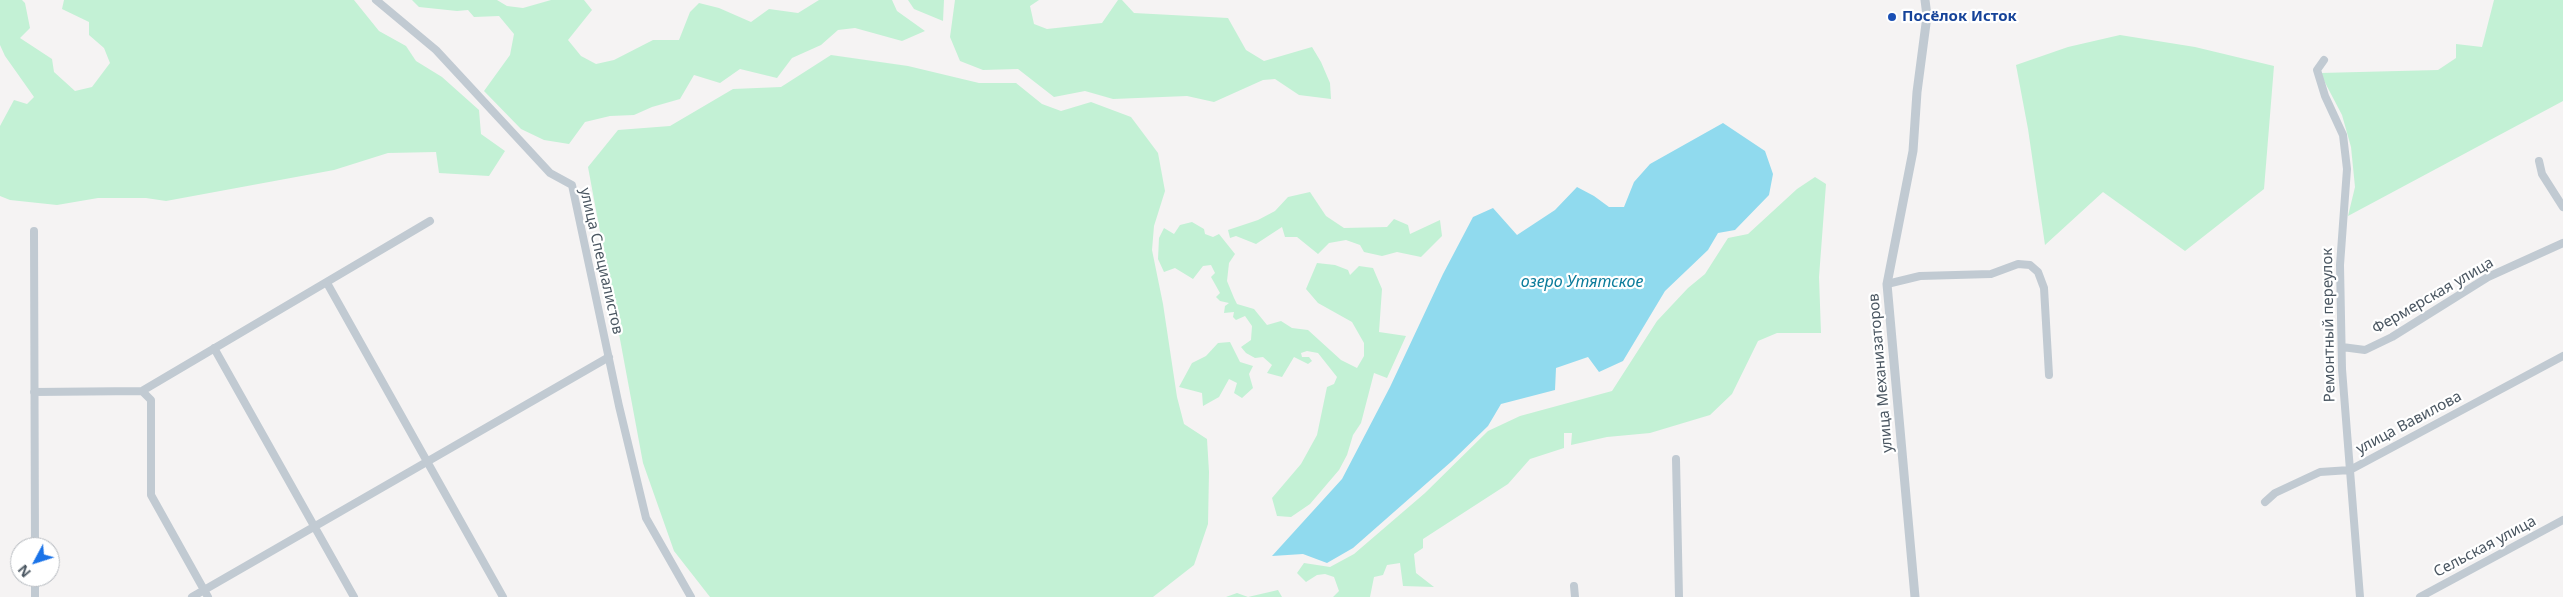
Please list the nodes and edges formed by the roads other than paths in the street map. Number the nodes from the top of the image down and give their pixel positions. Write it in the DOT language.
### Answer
graph roads {
  1 [pos="376,0"];
  2 [pos="1925,0"];
  3 [pos="2324,60"];
  4 [pos="2539,160"];
  5 [pos="2563,207"];
  6 [pos="430,222"];
  7 [pos="34,231"];
  8 [pos="2563,243"];
  9 [pos="326,283"];
  10 [pos="1887,284"];
  11 [pos="214,348"];
  12 [pos="2342,348"];
  13 [pos="2563,356"];
  14 [pos="608,357"];
  15 [pos="2049,375"];
  16 [pos="142,391"];
  17 [pos="34,392"];
  18 [pos="1676,459"];
  19 [pos="427,463"];
  20 [pos="2350,470"];
  21 [pos="2265,502"];
  22 [pos="2563,520"];
  23 [pos="315,528"];
  24 [pos="35,537"];
  25 [pos="1574,586"];
  26 [pos="206,594"];
  27 [pos="192,597"];
  28 [pos="354,597"];
  29 [pos="503,597"];
  30 [pos="691,597"];
  31 [pos="1575,597"];
  32 [pos="1679,597"];
  33 [pos="1915,597"];
  34 [pos="2360,597"];
  35 [pos="2420,597"];
  1 -- 14 [label="street, улица Специалистов"];
  2 -- 10 [label="street, улица Механизаторов"];
  3 -- 12 [label="street, Ремонтный переулок"];
  4 -- 5 [label="street"];
  6 -- 9 [label="street"];
  7 -- 17 [label="street"];
  8 -- 12 [label="street, Фермерская улица"];
  9 -- 11 [label="street"];
  9 -- 19 [label="street"];
  10 -- 15 [label="street"];
  10 -- 33 [label="street, улица Механизаторов"];
  11 -- 16 [label="street"];
  11 -- 23 [label="street"];
  12 -- 20 [label="street, Ремонтный переулок"];
  13 -- 20 [label="street, улица Вавилова"];
  14 -- 19 [label="street"];
  14 -- 30 [label="street, улица Специалистов"];
  16 -- 17 [label="street"];
  16 -- 26 [label="street"];
  17 -- 24 [label="street"];
  18 -- 32 [label="street"];
  19 -- 23 [label="street"];
  19 -- 29 [label="street"];
  20 -- 21 [label="street, улица Вавилова"];
  20 -- 34 [label="street, Ремонтный переулок"];
  22 -- 35 [label="street, Сельская улица"];
  23 -- 26 [label="street"];
  23 -- 28 [label="street"];
  25 -- 31 [label="street"];
  26 -- 27 [label="street"];
}
